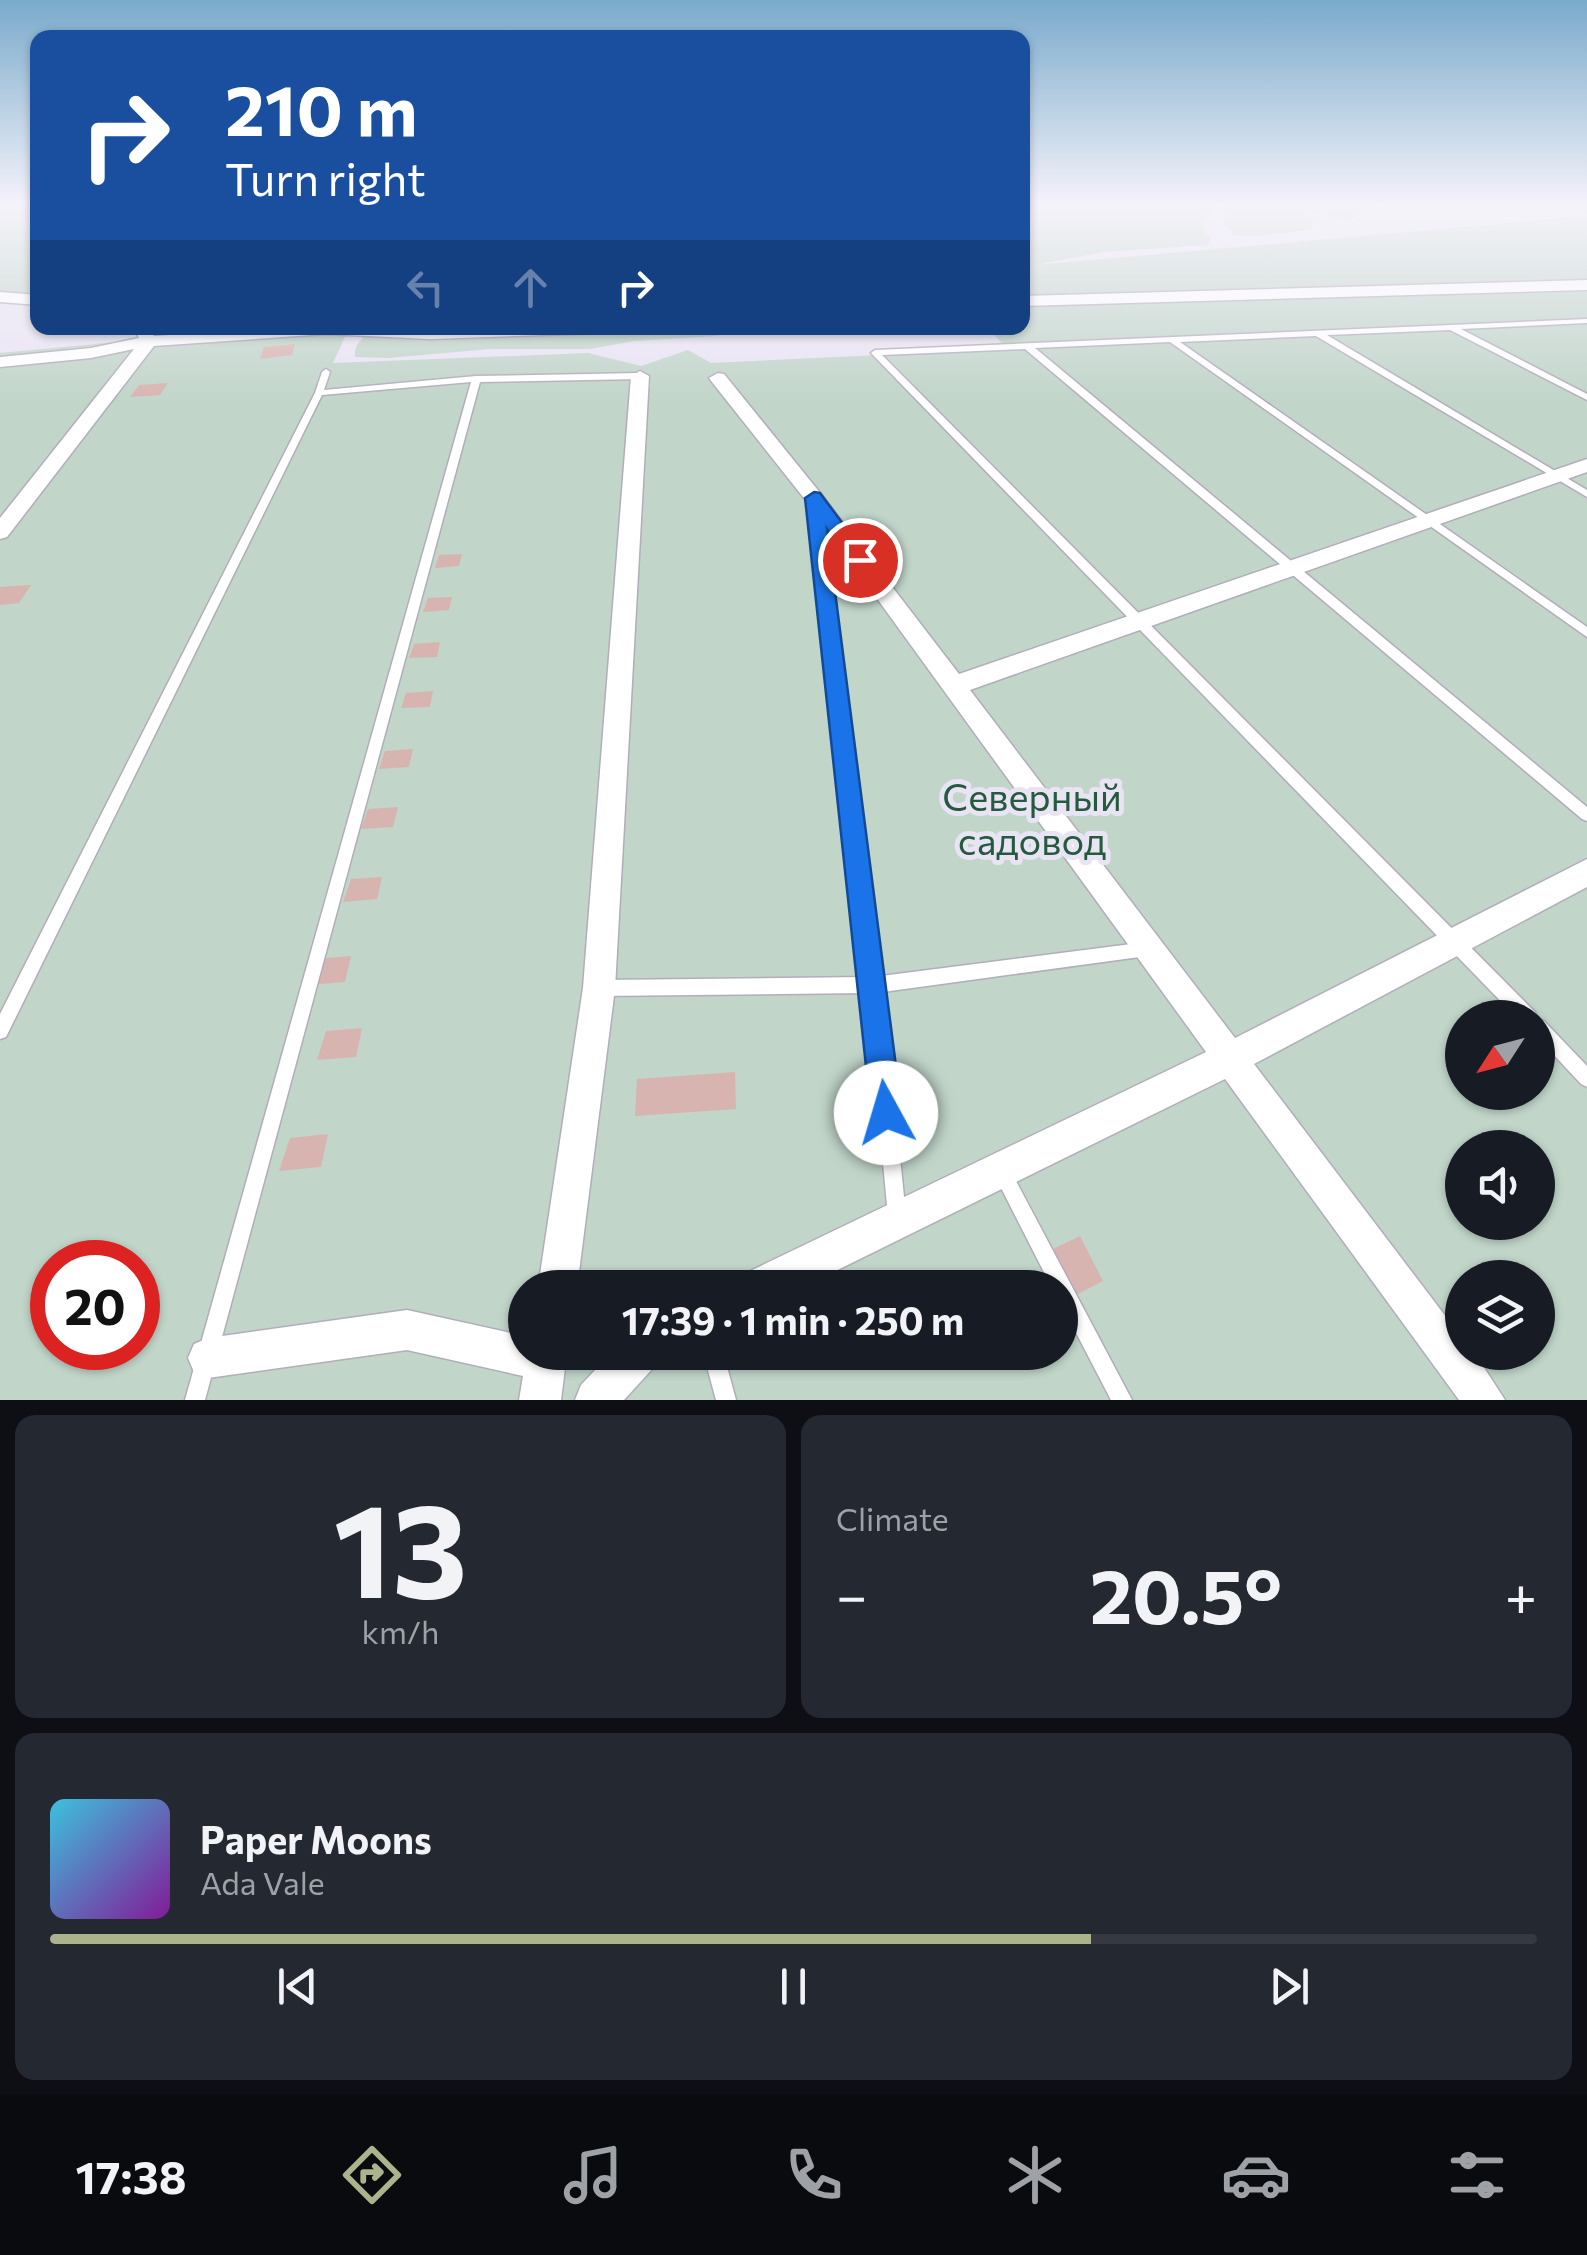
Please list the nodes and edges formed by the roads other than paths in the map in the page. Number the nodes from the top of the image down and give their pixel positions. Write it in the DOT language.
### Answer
graph roads {
  1 [pos="1587,285"];
  2 [pos="0,297"];
  3 [pos="30,299"];
  4 [pos="1030,301"];
  5 [pos="1587,321"];
  6 [pos="1451,327"];
  7 [pos="1317,333"];
  8 [pos="143,335"];
  9 [pos="145,335"];
  10 [pos="1171,340"];
  11 [pos="1027,346"];
  12 [pos="0,362"];
  13 [pos="326,372"];
  14 [pos="640,376"];
  15 [pos="718,378"];
  16 [pos="476,379"];
  17 [pos="319,393"];
  18 [pos="1587,397"];
  19 [pos="1587,465"];
  20 [pos="1557,476"];
  21 [pos="1587,494"];
  22 [pos="814,498"];
  23 [pos="1427,521"];
  24 [pos="0,532"];
  25 [pos="1293,568"];
  26 [pos="1142,621"];
  27 [pos="1587,633"];
  28 [pos="954,686"];
  29 [pos="1587,815"];
  30 [pos="1587,872"];
  31 [pos="1454,941"];
  32 [pos="1147,949"];
  33 [pos="874,986"];
  34 [pos="599,988"];
  35 [pos="1511,1000"];
  36 [pos="0,1031"];
  37 [pos="1555,1044"];
  38 [pos="1229,1060"];
  39 [pos="1587,1078"];
  40 [pos="1000,1169"];
  41 [pos="897,1218"];
  42 [pos="559,1270"];
  43 [pos="794,1270"];
  44 [pos="208,1358"];
  45 [pos="624,1370"];
  46 [pos="718,1370"];
  47 [pos="544,1371"];
  48 [pos="195,1400"];
  49 [pos="596,1400"];
  50 [pos="726,1400"];
  51 [pos="1122,1400"];
  52 [pos="1484,1400"];
  1 -- 4 [label="street"];
  2 -- 3 [label="street"];
  5 -- 6 [label="lane"];
  6 -- 7 [label="lane"];
  6 -- 18 [label="lane"];
  7 -- 10 [label="lane"];
  7 -- 20 [label="lane"];
  8 -- 12 [label="street"];
  9 -- 24 [label="street"];
  10 -- 11 [label="lane"];
  10 -- 23 [label="lane"];
  11 -- 25 [label="lane"];
  11 -- 26 [label="lane"];
  13 -- 17 [label="lane"];
  14 -- 16 [label="lane"];
  14 -- 34 [label="street"];
  15 -- 22 [label="street"];
  16 -- 17 [label="lane"];
  16 -- 44 [label="lane"];
  17 -- 36 [label="lane"];
  19 -- 20 [label="street"];
  20 -- 21 [label="lane"];
  20 -- 23 [label="street"];
  22 -- 28 [label="street"];
  22 -- 33 [label="lane"];
  23 -- 25 [label="street"];
  23 -- 27 [label="lane"];
  25 -- 26 [label="street"];
  25 -- 29 [label="lane"];
  26 -- 28 [label="street"];
  26 -- 31 [label="lane"];
  28 -- 32 [label="street"];
  30 -- 31 [label="street"];
  31 -- 35 [label="lane"];
  31 -- 38 [label="street"];
  32 -- 33 [label="lane"];
  32 -- 38 [label="street"];
  33 -- 34 [label="lane"];
  33 -- 41 [label="lane"];
  34 -- 42 [label="street"];
  37 -- 39 [label="lane"];
  38 -- 40 [label="street"];
  38 -- 52 [label="street"];
  40 -- 41 [label="street"];
  40 -- 51 [label="lane"];
  41 -- 43 [label="street"];
  44 -- 47 [label="street"];
  44 -- 48 [label="lane"];
  45 -- 49 [label="street"];
  46 -- 50 [label="lane"];
}
